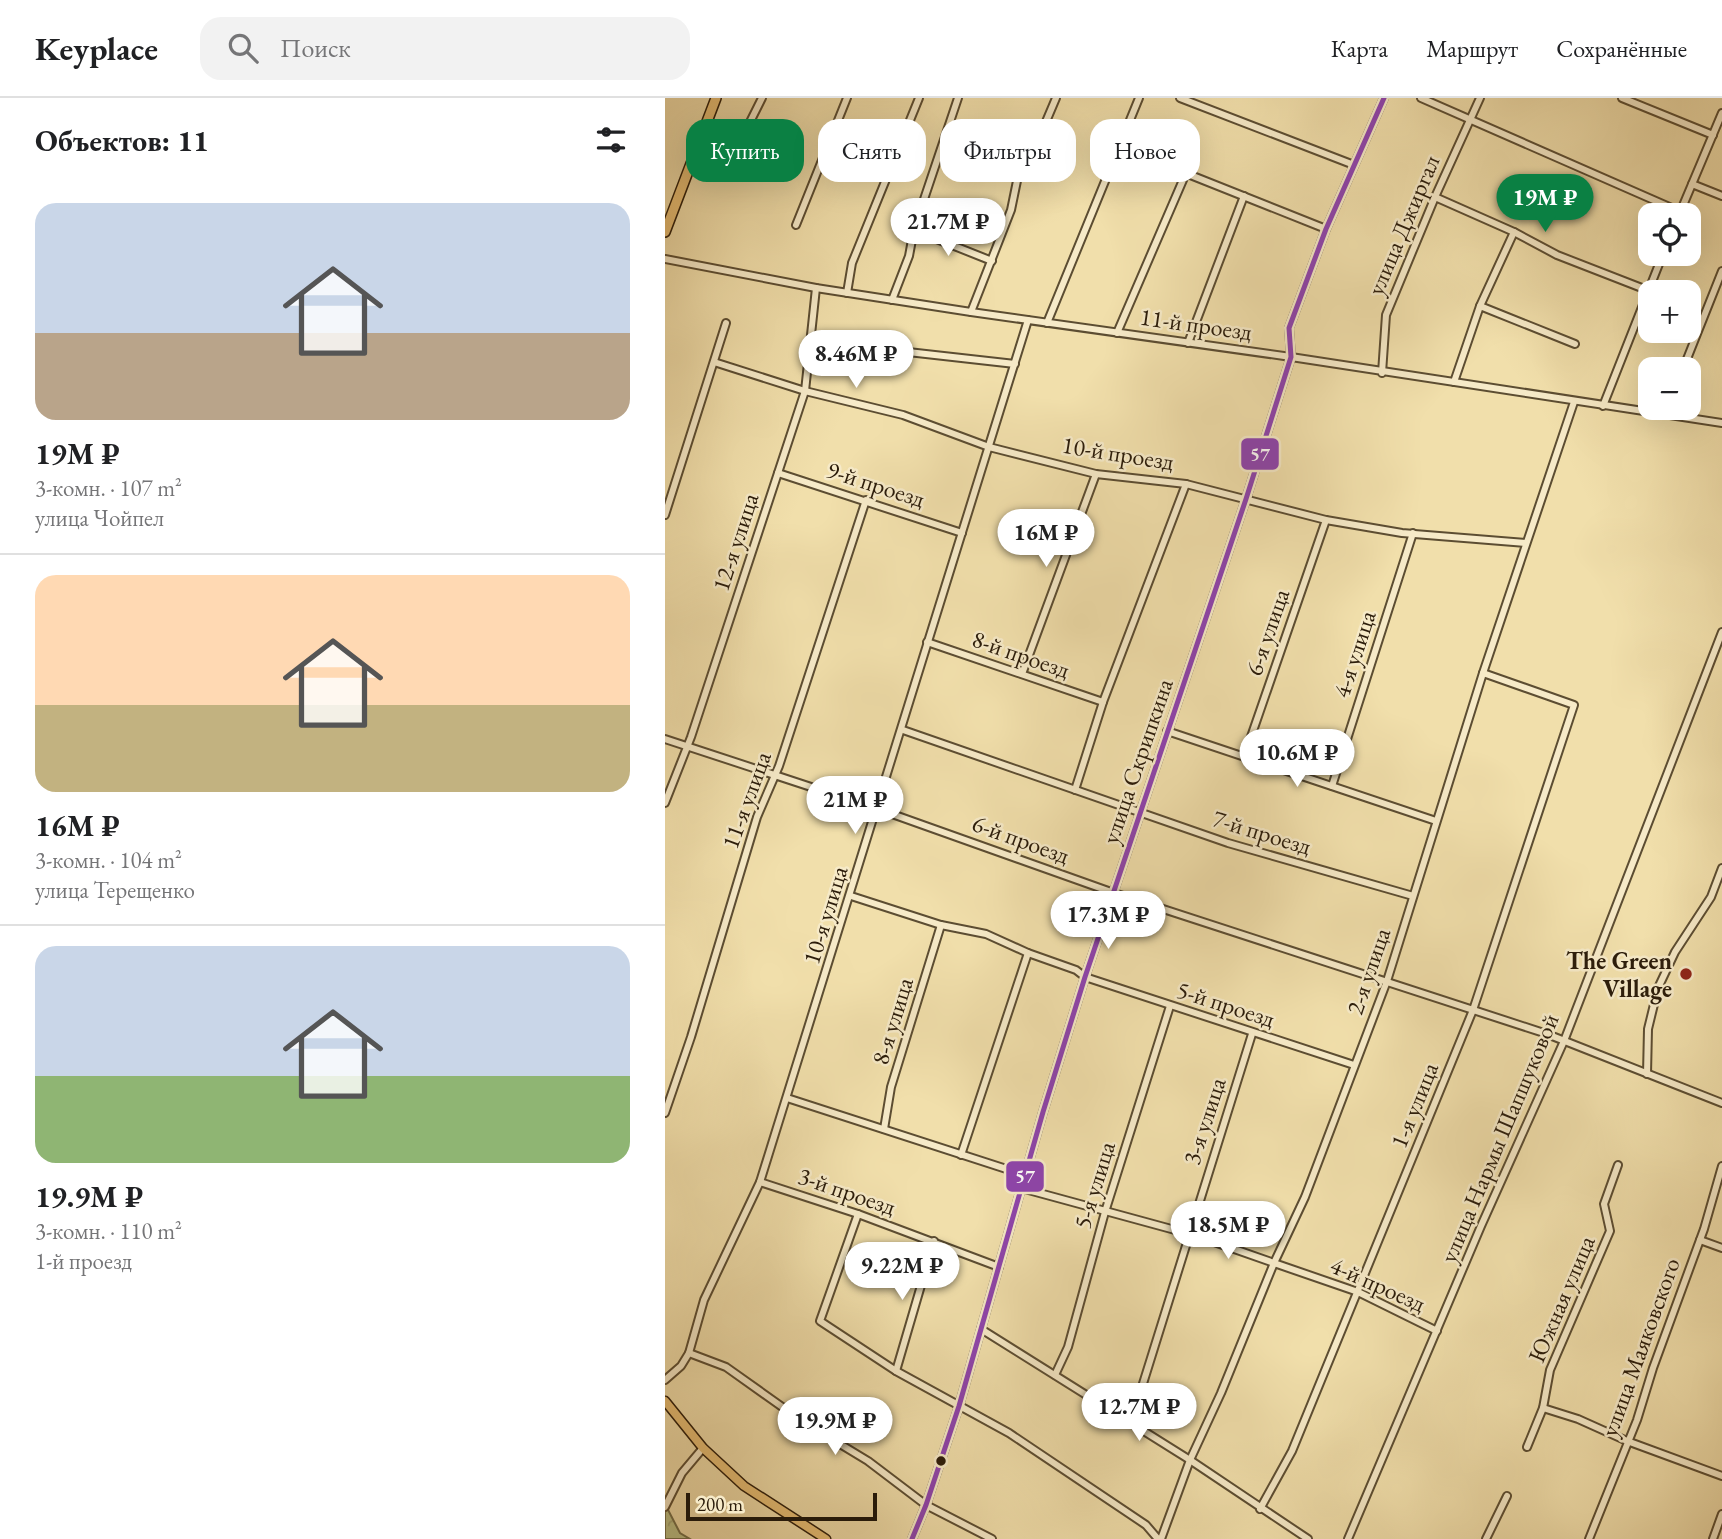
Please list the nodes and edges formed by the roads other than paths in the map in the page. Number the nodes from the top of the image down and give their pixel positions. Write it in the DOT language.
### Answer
graph roads {
  1 [pos="716,98"];
  2 [pos="762,98"];
  3 [pos="847,98"];
  4 [pos="919,98"];
  5 [pos="958,98"];
  6 [pos="1056,98"];
  7 [pos="1139,98"];
  8 [pos="1180,98"];
  9 [pos="1421,98"];
  10 [pos="1481,98"];
  11 [pos="1622,98"];
  12 [pos="1382,99"];
  13 [pos="1722,113"];
  14 [pos="751,119"];
  15 [pos="1131,119"];
  16 [pos="1471,120"];
  17 [pos="1713,135"];
  18 [pos="1355,165"];
  19 [pos="1200,178"];
  20 [pos="1105,182"];
  21 [pos="1182,182"];
  22 [pos="1692,184"];
  23 [pos="1244,195"];
  24 [pos="1722,196"];
  25 [pos="1435,197"];
  26 [pos="1656,203"];
  27 [pos="1684,203"];
  28 [pos="796,225"];
  29 [pos="1326,229"];
  30 [pos="914,230"];
  31 [pos="1514,232"];
  32 [pos="665,233"];
  33 [pos="665,259"];
  34 [pos="992,261"];
  35 [pos="1722,271"];
  36 [pos="1638,286"];
  37 [pos="816,288"];
  38 [pos="846,293"];
  39 [pos="892,300"];
  40 [pos="1480,306"];
  41 [pos="971,312"];
  42 [pos="1638,314"];
  43 [pos="1028,320"];
  44 [pos="726,323"];
  45 [pos="1047,323"];
  46 [pos="1117,333"];
  47 [pos="810,341"];
  48 [pos="1188,343"];
  49 [pos="1574,344"];
  50 [pos="1291,357"];
  51 [pos="1688,357"];
  52 [pos="714,362"];
  53 [pos="1015,364"];
  54 [pos="1382,373"];
  55 [pos="1454,382"];
  56 [pos="805,391"];
  57 [pos="1574,402"];
  58 [pos="1603,406"];
  59 [pos="1638,412"];
  60 [pos="1698,420"];
  61 [pos="1722,423"];
  62 [pos="989,447"];
  63 [pos="778,473"];
  64 [pos="1097,474"];
  65 [pos="1186,484"];
  66 [pos="1246,499"];
  67 [pos="866,500"];
  68 [pos="665,514"];
  69 [pos="1326,520"];
  70 [pos="962,533"];
  71 [pos="1413,534"];
  72 [pos="1525,543"];
  73 [pos="1722,632"];
  74 [pos="927,642"];
  75 [pos="1483,673"];
  76 [pos="1022,674"];
  77 [pos="1103,702"];
  78 [pos="903,730"];
  79 [pos="1167,732"];
  80 [pos="665,739"];
  81 [pos="687,746"];
  82 [pos="1244,757"];
  83 [pos="775,775"];
  84 [pos="1332,786"];
  85 [pos="1075,790"];
  86 [pos="665,803"];
  87 [pos="878,808"];
  88 [pos="1140,813"];
  89 [pos="1436,821"];
  90 [pos="1722,868"];
  91 [pos="1114,893"];
  92 [pos="851,896"];
  93 [pos="1413,896"];
  94 [pos="941,925"];
  95 [pos="1028,953"];
  96 [pos="1085,978"];
  97 [pos="1387,981"];
  98 [pos="1170,1006"];
  99 [pos="1473,1010"];
  100 [pos="1252,1034"];
  101 [pos="1564,1041"];
  102 [pos="1354,1065"];
  103 [pos="1647,1074"];
  104 [pos="787,1098"];
  105 [pos="1722,1103"];
  106 [pos="665,1113"];
  107 [pos="884,1129"];
  108 [pos="961,1155"];
  109 [pos="1618,1165"];
  110 [pos="1722,1166"];
  111 [pos="1025,1175"];
  112 [pos="761,1182"];
  113 [pos="1021,1188"];
  114 [pos="1105,1212"];
  115 [pos="858,1214"];
  116 [pos="1188,1234"];
  117 [pos="1700,1240"];
  118 [pos="934,1241"];
  119 [pos="1722,1248"];
  120 [pos="1274,1263"];
  121 [pos="999,1267"];
  122 [pos="1358,1292"];
  123 [pos="981,1329"];
  124 [pos="1437,1331"];
  125 [pos="689,1353"];
  126 [pos="896,1371"];
  127 [pos="1055,1375"];
  128 [pos="665,1380"];
  129 [pos="665,1401"];
  130 [pos="959,1406"];
  131 [pos="1543,1408"];
  132 [pos="1123,1418"];
  133 [pos="1627,1441"];
  134 [pos="1527,1447"];
  135 [pos="703,1448"];
  136 [pos="1191,1460"];
  137 [pos="1722,1476"];
  138 [pos="1507,1496"];
  139 [pos="926,1505"];
  140 [pos="665,1507"];
  141 [pos="1260,1509"];
  142 [pos="1722,1514"];
  143 [pos="826,1539"];
  144 [pos="912,1539"];
  145 [pos="992,1539"];
  146 [pos="1160,1539"];
  147 [pos="1308,1539"];
  148 [pos="1348,1539"];
  149 [pos="1486,1539"];
  150 [pos="1589,1539"];
  151 [pos="1713,1539"];
  1 -- 32 [label="highway"];
  2 -- 14 [label="street"];
  3 -- 28 [label="street"];
  4 -- 38 [label="street"];
  5 -- 30 [label="street"];
  6 -- 34 [label="street"];
  7 -- 15 [label="street"];
  8 -- 18 [label="street"];
  9 -- 16 [label="street"];
  10 -- 16 [label="street, улица Джиргал"];
  11 -- 17 [label="street"];
  12 -- 18 [label="street, улица Скрипкина"];
  13 -- 17 [label="street"];
  16 -- 25 [label="street, улица Джиргал"];
  16 -- 26 [label="street"];
  17 -- 22 [label="street"];
  18 -- 29 [label="street, улица Скрипкина"];
  19 -- 23 [label="street"];
  20 -- 45 [label="street"];
  21 -- 46 [label="street"];
  22 -- 24 [label="street"];
  22 -- 27 [label="street"];
  23 -- 29 [label="street"];
  23 -- 48 [label="street"];
  25 -- 31 [label="street"];
  25 -- 54 [label="street, улица Джиргал"];
  29 -- 50 [label="street, улица Скрипкина"];
  30 -- 34 [label="street"];
  30 -- 39 [label="street"];
  31 -- 36 [label="street"];
  31 -- 40 [label="street"];
  33 -- 37 [label="street, 11-й проезд"];
  34 -- 41 [label="street"];
  35 -- 51 [label="street"];
  37 -- 38 [label="street, 11-й проезд"];
  37 -- 47 [label="street, 12-я улица"];
  38 -- 39 [label="street, 11-й проезд"];
  39 -- 41 [label="street, 11-й проезд"];
  40 -- 49 [label="street"];
  40 -- 55 [label="street"];
  41 -- 43 [label="street, 11-й проезд"];
  42 -- 58 [label="street"];
  43 -- 45 [label="street, 11-й проезд"];
  43 -- 53 [label="street, 10-я улица"];
  44 -- 52 [label="street"];
  45 -- 46 [label="street, 11-й проезд"];
  46 -- 48 [label="street, 11-й проезд"];
  47 -- 53 [label="street"];
  47 -- 56 [label="street, 12-я улица"];
  48 -- 50 [label="street, 11-й проезд"];
  50 -- 54 [label="street, 11-й проезд"];
  50 -- 66 [label="street, улица Скрипкина"];
  52 -- 56 [label="street, 10-й проезд"];
  52 -- 68 [label="street"];
  53 -- 62 [label="street, 10-я улица"];
  54 -- 55 [label="street, 11-й проезд"];
  55 -- 57 [label="street, 11-й проезд"];
  56 -- 62 [label="street, 10-й проезд"];
  56 -- 63 [label="street, 12-я улица"];
  57 -- 58 [label="street, 11-й проезд"];
  57 -- 72 [label="street, 2-я улица"];
  58 -- 59 [label="street, 11-й проезд"];
  60 -- 61 [label="street, 11-й проезд"];
  62 -- 64 [label="street, 10-й проезд"];
  62 -- 70 [label="street, 10-я улица"];
  63 -- 67 [label="street, 9-й проезд"];
  63 -- 81 [label="street, 12-я улица"];
  64 -- 65 [label="street, 10-й проезд"];
  64 -- 76 [label="street"];
  65 -- 66 [label="street, 10-й проезд"];
  65 -- 77 [label="street, улица Скрипкина"];
  66 -- 69 [label="street, 10-й проезд"];
  66 -- 79 [label="street, улица Скрипкина"];
  67 -- 70 [label="street, 9-й проезд"];
  67 -- 83 [label="street, 11-я улица"];
  69 -- 71 [label="street, 10-й проезд"];
  69 -- 82 [label="street, 6-я улица"];
  70 -- 74 [label="street, 10-я улица"];
  71 -- 72 [label="street, 10-й проезд"];
  71 -- 84 [label="street, 4-я улица"];
  72 -- 75 [label="street, 2-я улица"];
  73 -- 101 [label="street, улица Нармы Шапшуковой"];
  74 -- 76 [label="street, 8-й проезд"];
  74 -- 78 [label="street, 10-я улица"];
  75 -- 89 [label="street, 2-я улица"];
  75 -- 99 [label="street, 1-я улица"];
  76 -- 77 [label="street, 8-й проезд"];
  77 -- 85 [label="street, улица Скрипкина"];
  78 -- 85 [label="street, 7-й проезд"];
  78 -- 87 [label="street, 10-я улица"];
  79 -- 82 [label="street"];
  79 -- 88 [label="street, улица Скрипкина"];
  80 -- 81 [label="street, 6-й проезд"];
  81 -- 83 [label="street, 6-й проезд"];
  81 -- 86 [label="street, 12-я улица"];
  82 -- 84 [label="street"];
  83 -- 87 [label="street, 6-й проезд"];
  83 -- 106 [label="street, 11-я улица"];
  84 -- 89 [label="street"];
  85 -- 88 [label="street, 7-й проезд"];
  87 -- 91 [label="street, 6-й проезд"];
  87 -- 92 [label="street, 10-я улица"];
  88 -- 91 [label="street, улица Скрипкина"];
  88 -- 93 [label="street, 7-й проезд"];
  89 -- 93 [label="street, 2-я улица"];
  90 -- 103 [label="street"];
  91 -- 96 [label="street, улица Скрипкина"];
  91 -- 97 [label="street, 6-й проезд"];
  92 -- 94 [label="street, 5-й проезд"];
  92 -- 104 [label="street, 10-я улица"];
  93 -- 97 [label="street, 2-я улица"];
  94 -- 95 [label="street, 5-й проезд"];
  94 -- 107 [label="street, 8-я улица"];
  95 -- 96 [label="street, 5-й проезд"];
  95 -- 108 [label="street"];
  96 -- 98 [label="street, 5-й проезд"];
  96 -- 111 [label="street, улица Скрипкина"];
  97 -- 99 [label="street, 6-й проезд"];
  97 -- 102 [label="street, 2-я улица"];
  98 -- 100 [label="street, 5-й проезд"];
  98 -- 114 [label="street, 5-я улица"];
  99 -- 101 [label="street, 6-й проезд"];
  99 -- 122 [label="street, 1-я улица"];
  100 -- 102 [label="street, 5-й проезд"];
  100 -- 116 [label="street, 3-я улица"];
  101 -- 103 [label="street, 6-й проезд"];
  101 -- 124 [label="street, улица Нармы Шапшуковой"];
  102 -- 120 [label="street, 2-я улица"];
  103 -- 105 [label="street, 6-й проезд"];
  104 -- 107 [label="street"];
  104 -- 112 [label="street, 10-я улица"];
  107 -- 108 [label="street"];
  108 -- 111 [label="street"];
  109 -- 131 [label="street, Южная улица"];
  110 -- 117 [label="street, улица Маяковского"];
  111 -- 113 [label="street, улица Скрипкина"];
  112 -- 115 [label="street, 3-й проезд"];
  112 -- 125 [label="street, 10-я улица"];
  113 -- 114 [label="street, 4-й проезд"];
  113 -- 121 [label="street, улица Скрипкина"];
  114 -- 116 [label="street, 4-й проезд"];
  114 -- 127 [label="street, 5-я улица"];
  115 -- 118 [label="street, 3-й проезд"];
  115 -- 126 [label="street"];
  116 -- 120 [label="street, 4-й проезд"];
  116 -- 132 [label="street, 3-я улица"];
  117 -- 119 [label="street"];
  117 -- 133 [label="street, улица Маяковского"];
  118 -- 121 [label="street, 3-й проезд"];
  118 -- 126 [label="street"];
  120 -- 122 [label="street, 4-й проезд"];
  120 -- 136 [label="street, 2-я улица"];
  121 -- 123 [label="street, улица Скрипкина"];
  122 -- 124 [label="street, 4-й проезд"];
  122 -- 141 [label="street, 1-я улица"];
  123 -- 127 [label="street"];
  123 -- 130 [label="street, улица Скрипкина"];
  124 -- 148 [label="street, улица Нармы Шапшуковой"];
  125 -- 128 [label="street"];
  125 -- 139 [label="street"];
  126 -- 130 [label="street"];
  127 -- 132 [label="street"];
  129 -- 135 [label="main road"];
  130 -- 139 [label="street, улица Скрипкина"];
  130 -- 146 [label="street"];
  131 -- 133 [label="street"];
  131 -- 134 [label="street, Южная улица"];
  132 -- 136 [label="street"];
  133 -- 137 [label="street"];
  133 -- 150 [label="street, улица Маяковского"];
  135 -- 140 [label="street"];
  135 -- 143 [label="main road"];
  136 -- 141 [label="street"];
  136 -- 146 [label="street, 2-я улица"];
  138 -- 149 [label="street"];
  139 -- 144 [label="street, улица Скрипкина"];
  139 -- 145 [label="street"];
  141 -- 147 [label="street"];
  142 -- 151 [label="street"];
}
